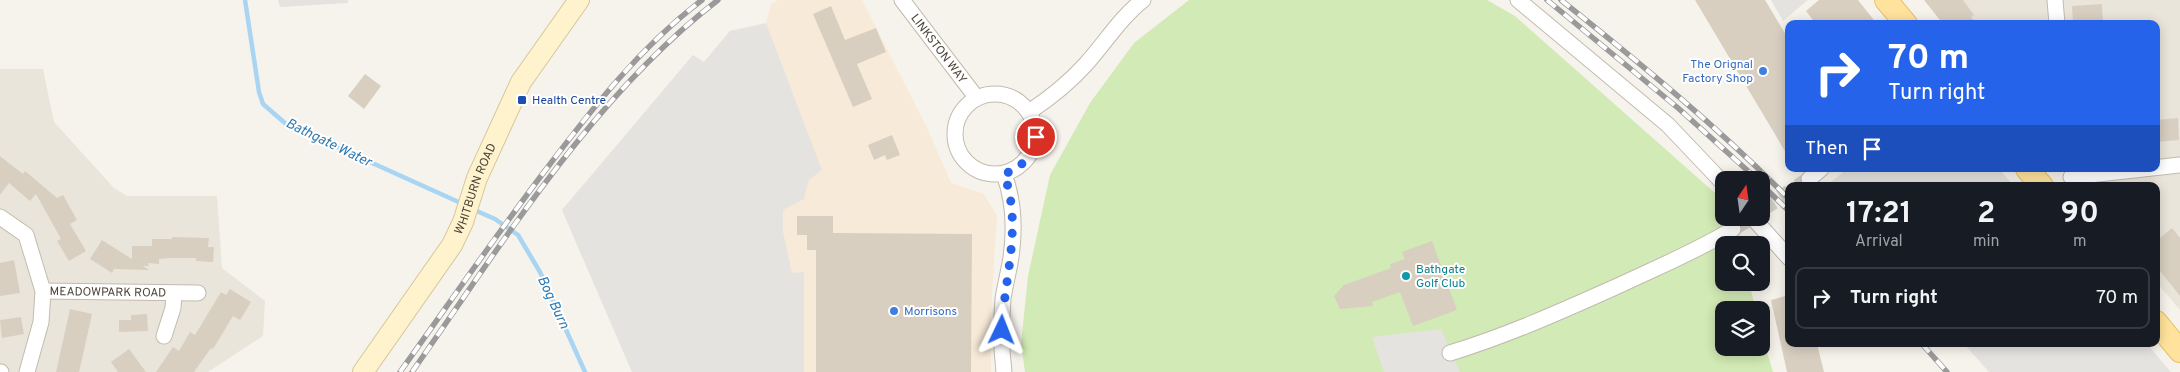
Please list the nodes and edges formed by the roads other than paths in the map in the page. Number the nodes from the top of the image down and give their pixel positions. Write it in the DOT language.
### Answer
graph roads {
  1 [pos="579,0"];
  2 [pos="902,0"];
  3 [pos="1143,0"];
  4 [pos="1518,0"];
  5 [pos="1886,0"];
  6 [pos="2055,0"];
  7 [pos="1903,20"];
  8 [pos="2057,20"];
  9 [pos="976,97"];
  10 [pos="1029,112"];
  11 [pos="2180,165"];
  12 [pos="2160,167"];
  13 [pos="1817,172"];
  14 [pos="2030,172"];
  15 [pos="2115,172"];
  16 [pos="1004,174"];
  17 [pos="1715,175"];
  18 [pos="2068,177"];
  19 [pos="1809,179"];
  20 [pos="2038,182"];
  21 [pos="0,217"];
  22 [pos="1760,226"];
  23 [pos="1733,229"];
  24 [pos="1785,254"];
  25 [pos="43,291"];
  26 [pos="198,293"];
  27 [pos="174,294"];
  28 [pos="2160,327"];
  29 [pos="164,336"];
  30 [pos="2180,351"];
  31 [pos="1450,353"];
  32 [pos="27,372"];
  33 [pos="363,372"];
  34 [pos="1004,372"];
  1 -- 33 [label="main road, WHITBURN ROAD"];
  2 -- 9 [label="street, LINKSTON WAY"];
  3 -- 10 [label="street"];
  4 -- 17 [label="street"];
  5 -- 7 [label="main road"];
  6 -- 8 [label="street"];
  9 -- 10 [label="street"];
  9 -- 16 [label="street"];
  10 -- 16 [label="street"];
  11 -- 12 [label="street"];
  13 -- 19 [label="street"];
  14 -- 20 [label="main road"];
  15 -- 18 [label="street"];
  16 -- 34 [label="street"];
  21 -- 25 [label="street, MEADOWPARK ROAD"];
  22 -- 24 [label="street"];
  23 -- 31 [label="street"];
  25 -- 27 [label="street, MEADOWPARK ROAD"];
  25 -- 32 [label="street, MEADOWPARK ROAD"];
  26 -- 27 [label="street, MEADOWPARK ROAD"];
  27 -- 29 [label="street, MEADOWPARK ROAD"];
  28 -- 30 [label="main road"];
}
